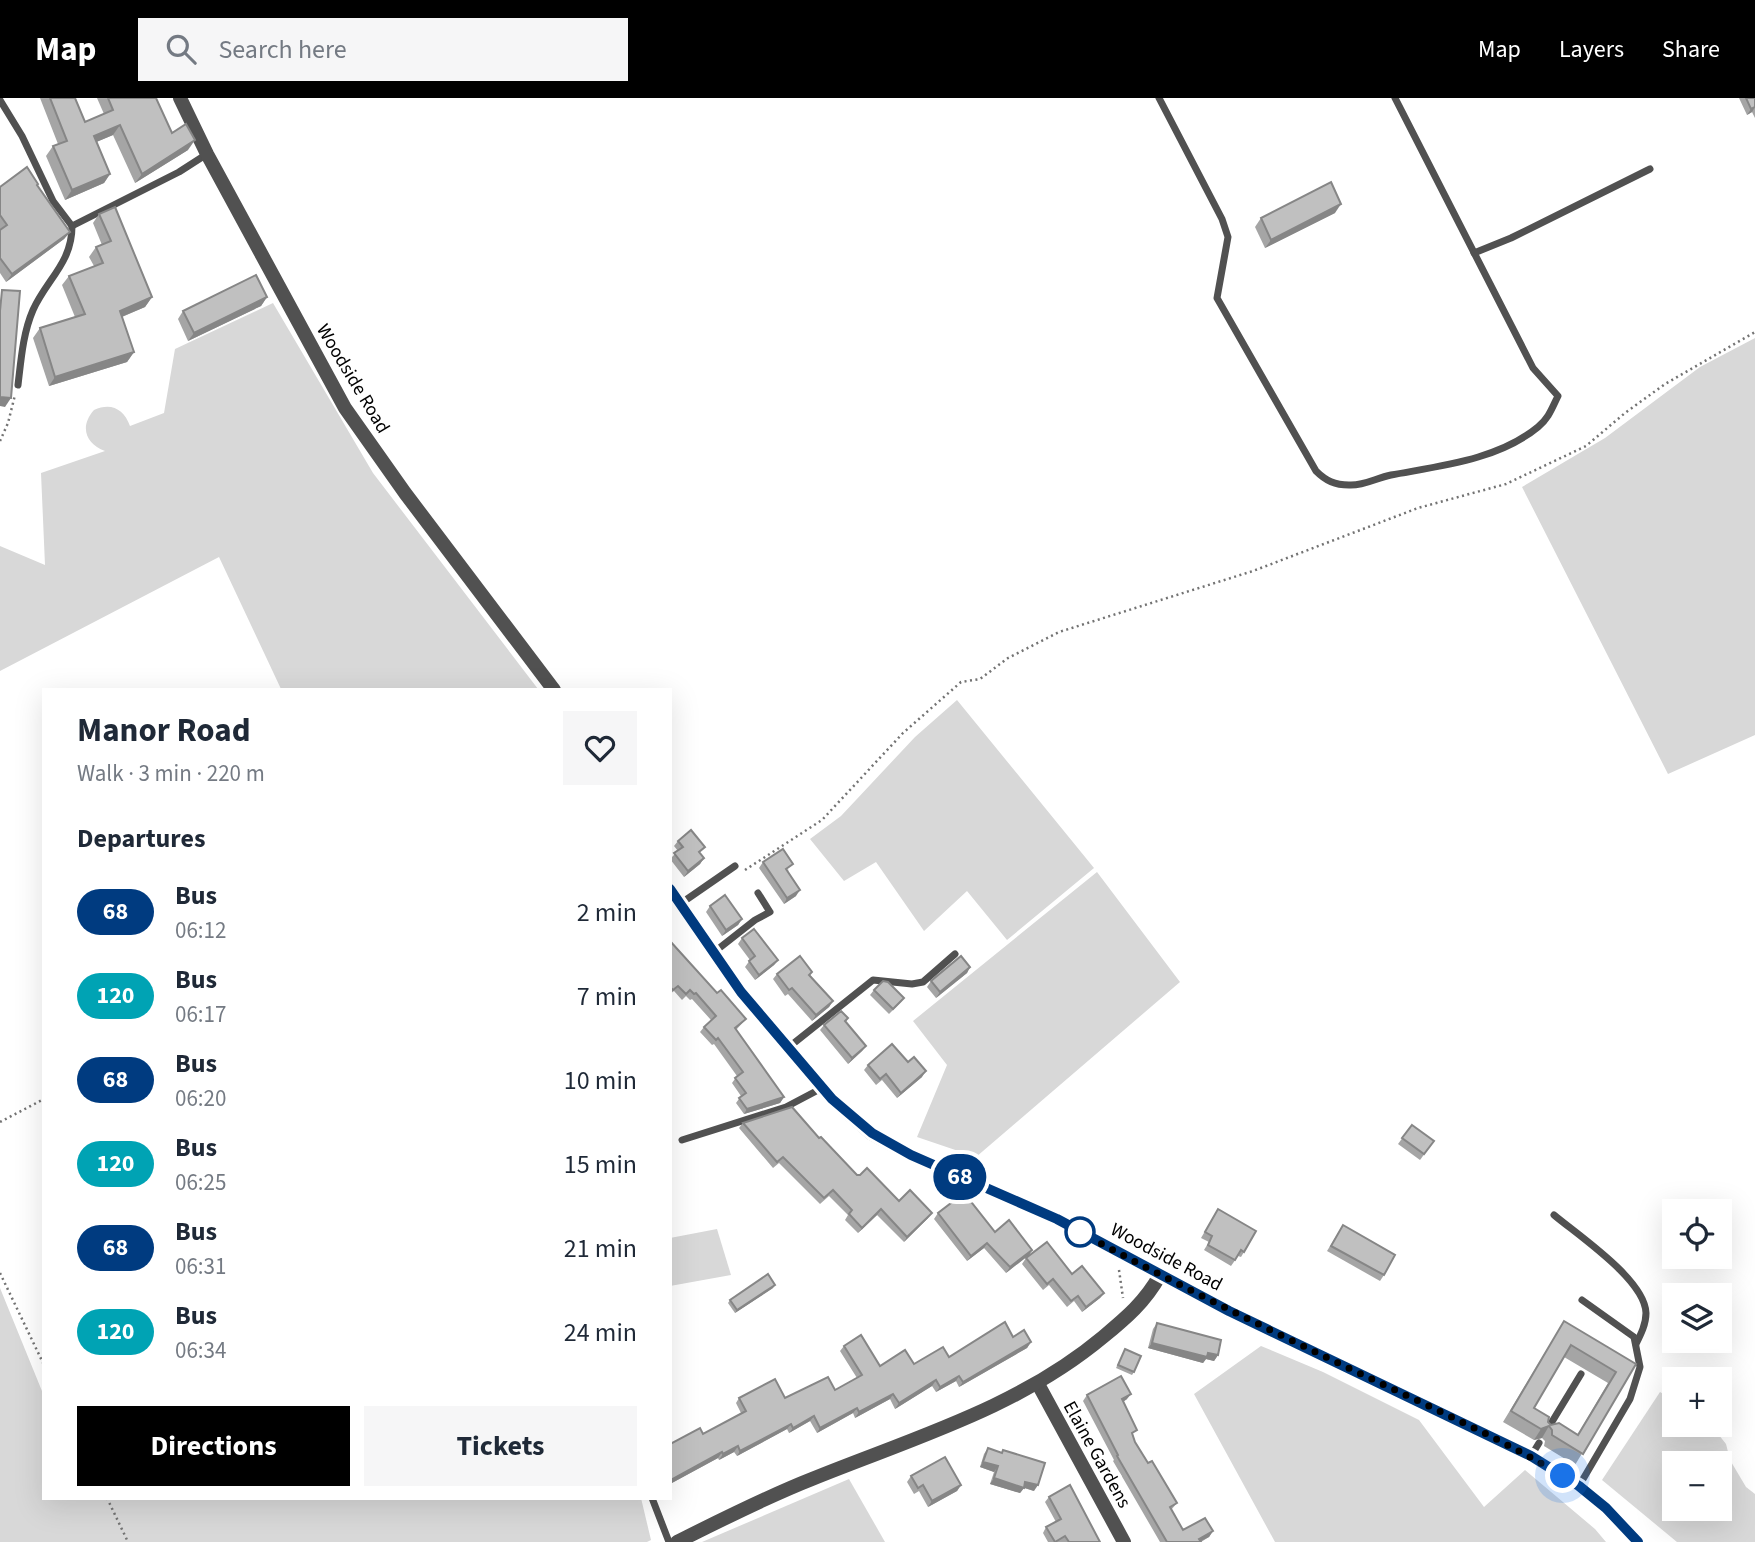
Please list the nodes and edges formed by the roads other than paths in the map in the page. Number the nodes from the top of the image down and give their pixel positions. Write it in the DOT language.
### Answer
graph roads {
  1 [pos="180,98"];
  2 [pos="1159,98"];
  3 [pos="1395,98"];
  4 [pos="0,100"];
  5 [pos="207,154"];
  6 [pos="1650,169"];
  7 [pos="72,226"];
  8 [pos="1474,253"];
  9 [pos="18,386"];
  10 [pos="552,688"];
  11 [pos="735,866"];
  12 [pos="758,893"];
  13 [pos="675,906"];
  14 [pos="713,954"];
  15 [pos="955,954"];
  16 [pos="788,1048"];
  17 [pos="822,1087"];
  18 [pos="682,1140"];
  19 [pos="1554,1215"];
  20 [pos="1160,1275"];
  21 [pos="1582,1300"];
  22 [pos="1636,1344"];
  23 [pos="1581,1374"];
  24 [pos="1038,1384"];
  25 [pos="1546,1431"];
  26 [pos="1539,1443"];
  27 [pos="1531,1456"];
  28 [pos="1579,1486"];
  29 [pos="653,1500"];
  30 [pos="669,1542"];
  31 [pos="677,1542"];
  32 [pos="1124,1542"];
  33 [pos="1638,1542"];
  1 -- 5 [label="street, Woodside Road"];
  2 -- 8 [label="lane"];
  3 -- 8 [label="lane"];
  4 -- 7 [label="lane"];
  5 -- 7 [label="lane"];
  5 -- 10 [label="street, Woodside Road"];
  6 -- 8 [label="lane"];
  7 -- 9 [label="lane"];
  11 -- 13 [label="lane"];
  12 -- 14 [label="lane"];
  13 -- 14 [label="street, Woodside Road"];
  14 -- 16 [label="street, Woodside Road"];
  15 -- 16 [label="lane"];
  16 -- 17 [label="street, Woodside Road"];
  17 -- 18 [label="lane"];
  17 -- 20 [label="street, Woodside Road"];
  19 -- 22 [label="lane"];
  20 -- 24 [label="street"];
  20 -- 27 [label="street, Woodside Road"];
  21 -- 22 [label="lane"];
  22 -- 28 [label="lane"];
  23 -- 25 [label="lane"];
  24 -- 31 [label="street"];
  24 -- 32 [label="street, Elaine Gardens"];
  26 -- 27 [label="lane"];
  27 -- 28 [label="street, Woodside Road"];
  28 -- 33 [label="street, Woodside Road"];
  29 -- 30 [label="lane"];
}
